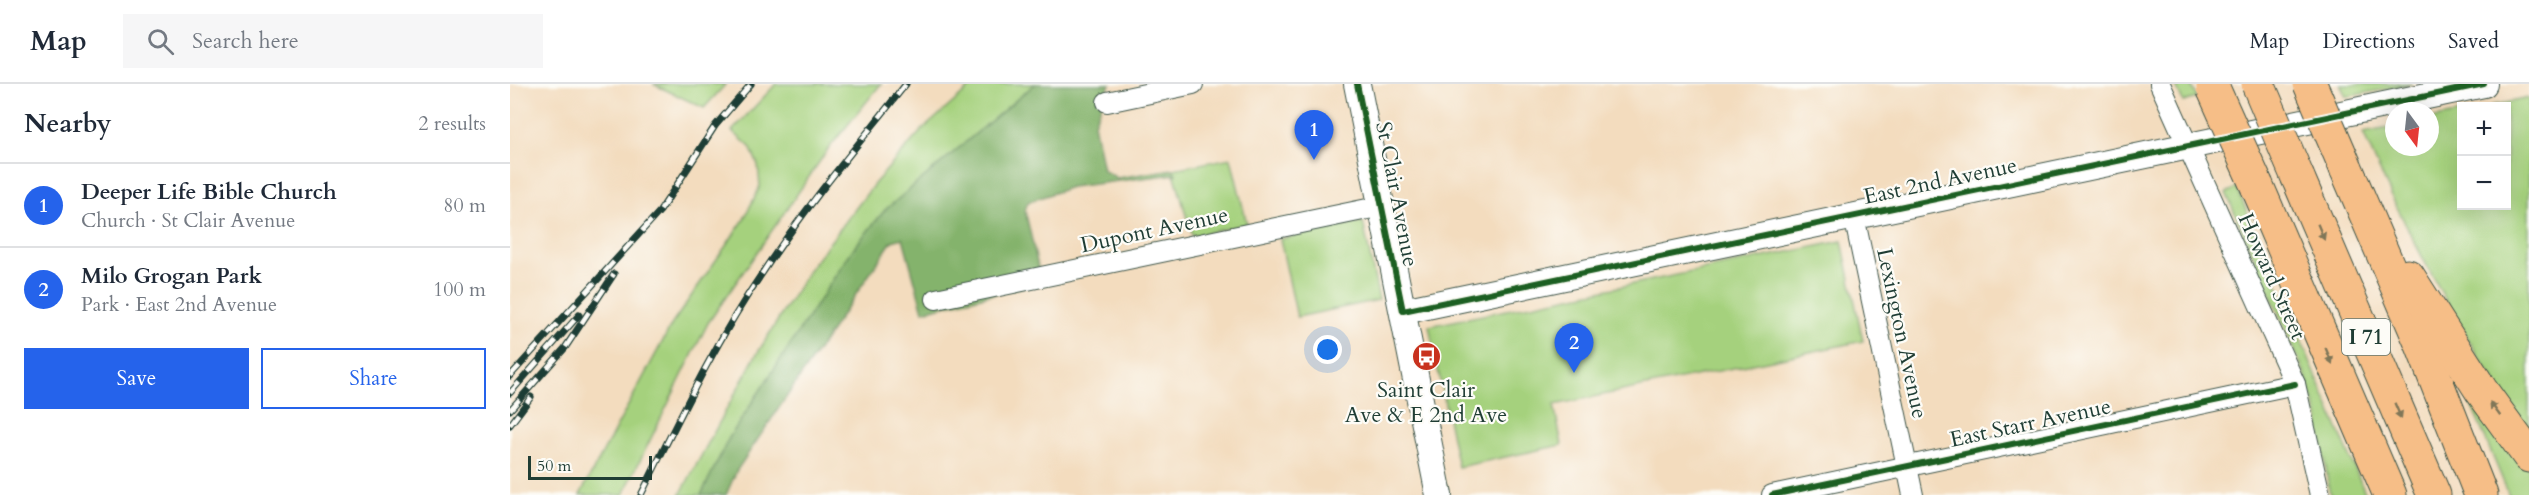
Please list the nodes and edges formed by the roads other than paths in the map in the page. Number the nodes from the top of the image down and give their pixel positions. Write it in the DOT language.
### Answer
graph roads {
  1 [pos="1193,84"];
  2 [pos="1357,84"];
  3 [pos="2160,84"];
  4 [pos="2258,84"];
  5 [pos="2310,84"];
  6 [pos="2484,84"];
  7 [pos="2212,86"];
  8 [pos="1107,102"];
  9 [pos="2188,147"];
  10 [pos="1382,206"];
  11 [pos="1854,216"];
  12 [pos="2372,228"];
  13 [pos="936,299"];
  14 [pos="1403,311"];
  15 [pos="2295,384"];
  16 [pos="2529,456"];
  17 [pos="1906,466"];
  18 [pos="1440,495"];
  19 [pos="1772,495"];
  20 [pos="1913,495"];
  21 [pos="2320,495"];
  22 [pos="2390,495"];
  23 [pos="2434,495"];
  24 [pos="2481,495"];
  1 -- 8 [label="street"];
  2 -- 10 [label="street, St Clair Avenue"];
  3 -- 9 [label="street, Howard Street"];
  4 -- 23 [label="highway, I 71, one-way, bridge"];
  5 -- 12 [label="highway, I 71, bridge"];
  6 -- 9 [label="street, East 2nd Avenue"];
  7 -- 22 [label="highway, one-way, bridge"];
  9 -- 11 [label="street, East 2nd Avenue"];
  9 -- 15 [label="street, Howard Street"];
  10 -- 13 [label="street, Dupont Avenue"];
  10 -- 14 [label="street, St Clair Avenue"];
  11 -- 14 [label="street, East 2nd Avenue"];
  11 -- 17 [label="street, Lexington Avenue"];
  16 -- 12 [label="highway, one-way"];
  12 -- 24 [label="highway, I 71"];
  14 -- 18 [label="street, St Clair Avenue"];
  15 -- 17 [label="street, East Starr Avenue"];
  15 -- 21 [label="street, Howard Street"];
  17 -- 19 [label="street, East Starr Avenue"];
  17 -- 20 [label="street, Lexington Avenue"];
}
